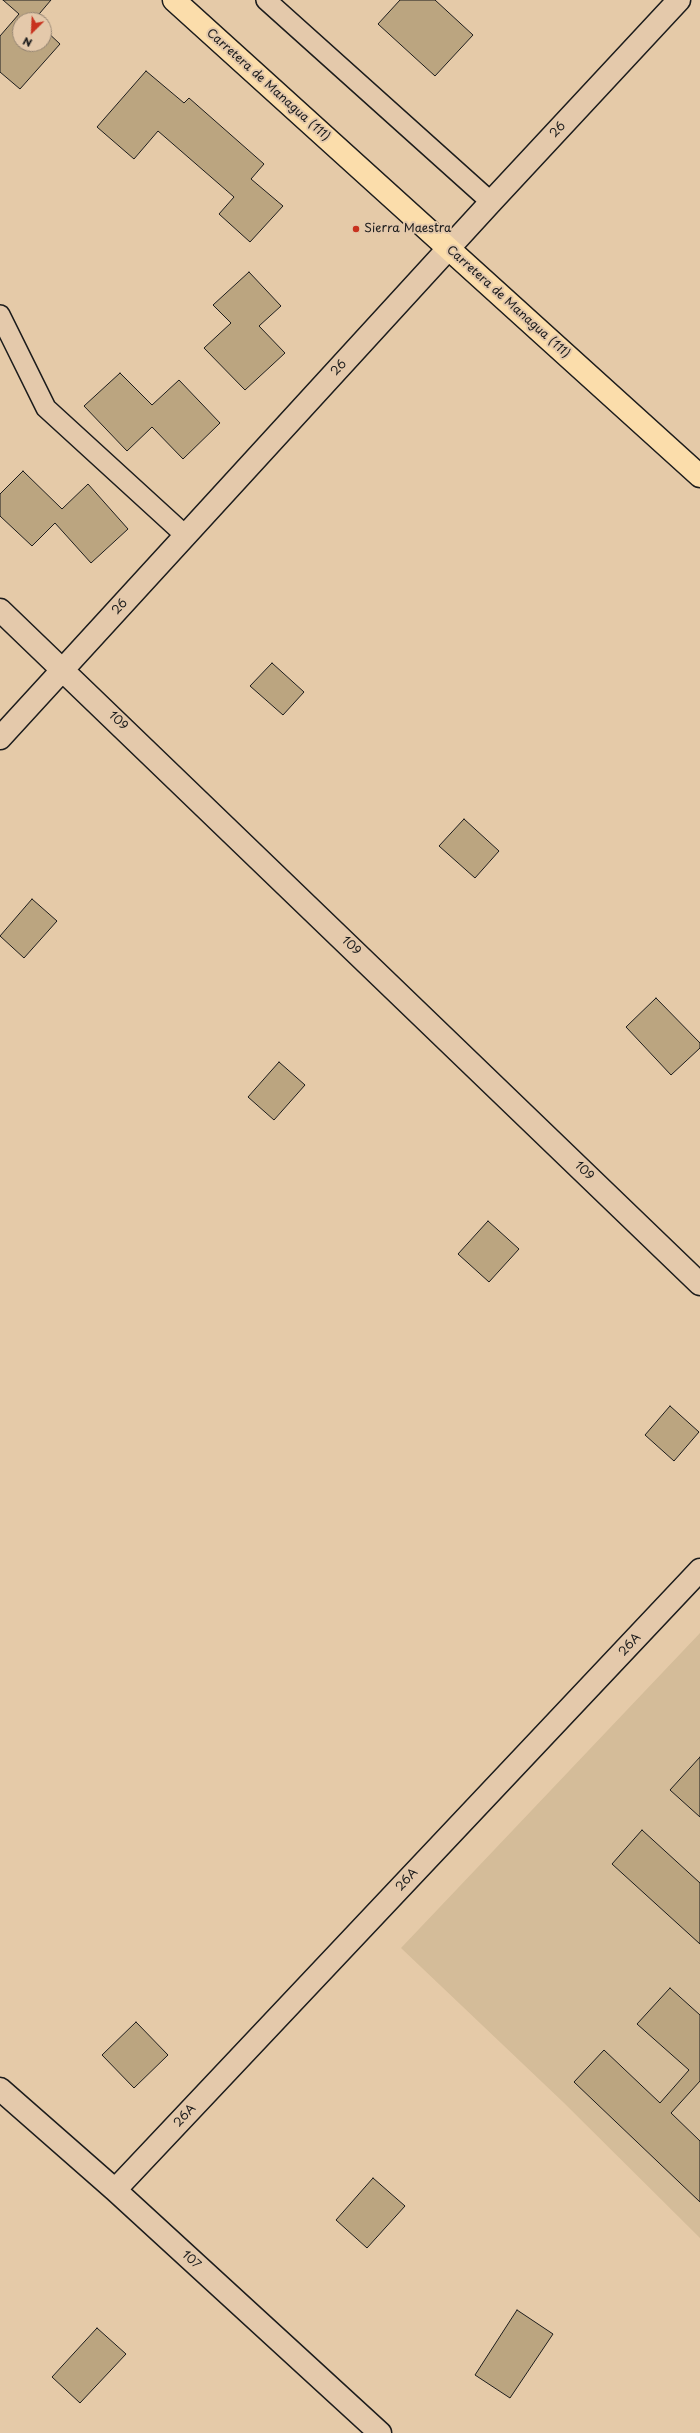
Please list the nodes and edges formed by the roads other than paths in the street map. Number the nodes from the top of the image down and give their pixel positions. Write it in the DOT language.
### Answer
graph roads {
  1 [pos="174,0"];
  2 [pos="266,0"];
  3 [pos="679,0"];
  4 [pos="491,202"];
  5 [pos="449,249"];
  6 [pos="0,314"];
  7 [pos="700,476"];
  8 [pos="186,536"];
  9 [pos="0,610"];
  10 [pos="64,669"];
  11 [pos="0,738"];
  12 [pos="700,1284"];
  13 [pos="700,1570"];
  14 [pos="0,2089"];
  15 [pos="115,2190"];
  16 [pos="380,2433"];
  1 -- 5 [label="main road, Carretera de Managua (111)"];
  2 -- 4 [label="lane"];
  3 -- 4 [label="street, 26"];
  4 -- 5 [label="street, 26"];
  5 -- 7 [label="main road, Carretera de Managua (111)"];
  5 -- 8 [label="street, 26"];
  6 -- 8 [label="lane"];
  8 -- 10 [label="street, 26"];
  9 -- 10 [label="street, 109"];
  10 -- 11 [label="street, 26"];
  10 -- 12 [label="street, 109"];
  13 -- 15 [label="street, 26A"];
  14 -- 15 [label="street, 107"];
  15 -- 16 [label="street, 107"];
}
